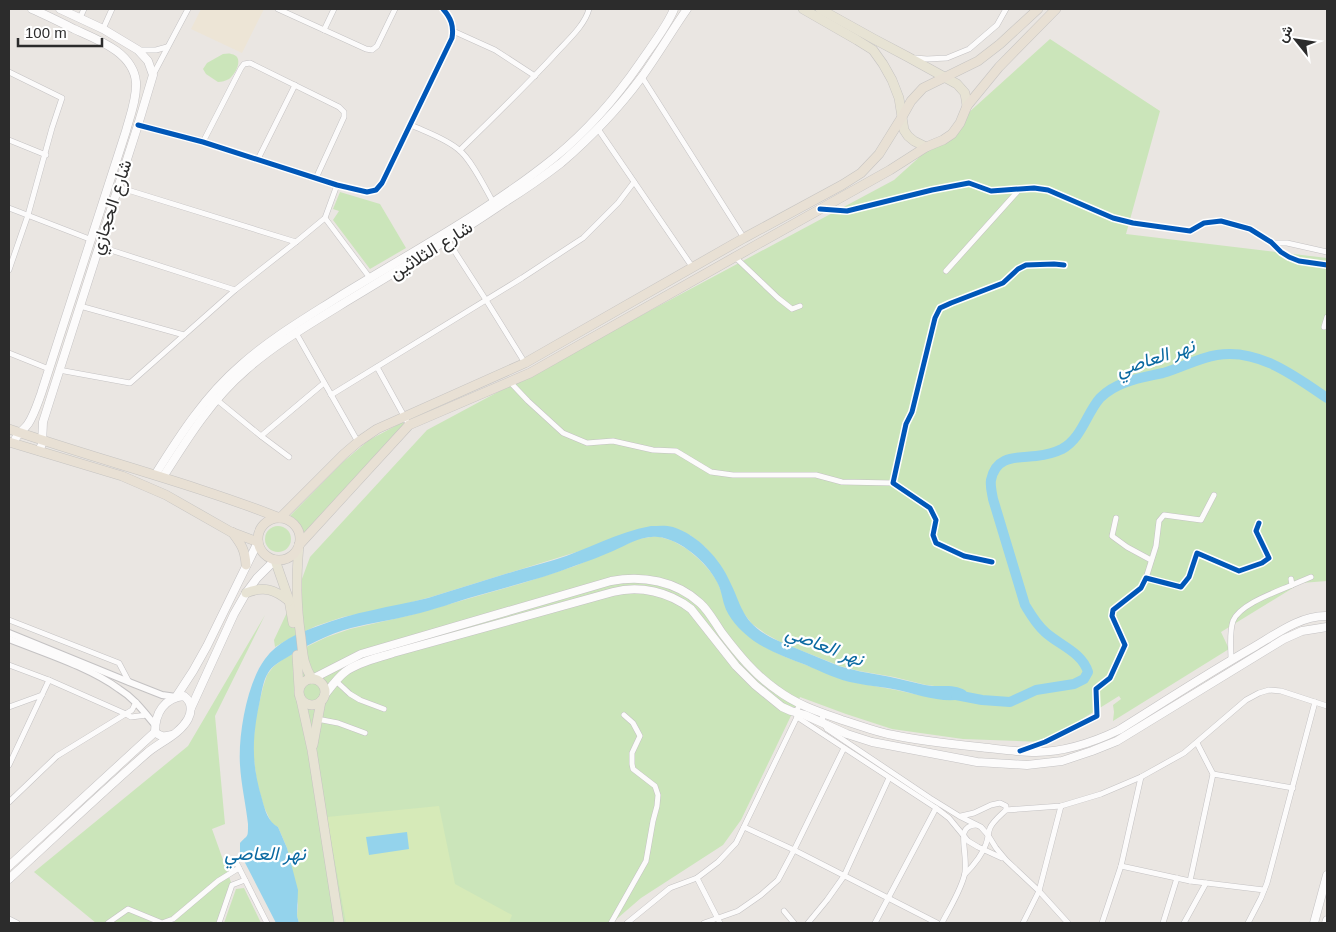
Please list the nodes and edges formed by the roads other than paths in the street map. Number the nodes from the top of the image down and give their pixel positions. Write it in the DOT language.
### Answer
graph roads {
  1 [pos="32,9"];
  2 [pos="60,9"];
  3 [pos="84,9"];
  4 [pos="112,9"];
  5 [pos="188,9"];
  6 [pos="278,9"];
  7 [pos="334,9"];
  8 [pos="395,9"];
  9 [pos="443,9"];
  10 [pos="589,9"];
  11 [pos="674,9"];
  12 [pos="687,9"];
  13 [pos="803,9"];
  14 [pos="820,9"];
  15 [pos="1006,9"];
  16 [pos="1038,9"];
  17 [pos="1056,9"];
  18 [pos="80,18"];
  19 [pos="103,29"];
  20 [pos="324,30"];
  21 [pos="454,31"];
  22 [pos="167,46"];
  23 [pos="138,50"];
  24 [pos="908,57"];
  25 [pos="127,60"];
  26 [pos="9,72"];
  27 [pos="153,75"];
  28 [pos="535,76"];
  29 [pos="642,77"];
  30 [pos="945,77"];
  31 [pos="136,80"];
  32 [pos="295,85"];
  33 [pos="617,94"];
  34 [pos="624,100"];
  35 [pos="967,106"];
  36 [pos="902,117"];
  37 [pos="138,125"];
  38 [pos="411,125"];
  39 [pos="598,129"];
  40 [pos="126,131"];
  41 [pos="135,134"];
  42 [pos="9,140"];
  43 [pos="203,142"];
  44 [pos="926,147"];
  45 [pos="460,150"];
  46 [pos="46,155"];
  47 [pos="258,159"];
  48 [pos="316,178"];
  49 [pos="530,181"];
  50 [pos="634,182"];
  51 [pos="337,185"];
  52 [pos="118,187"];
  53 [pos="1019,190"];
  54 [pos="493,202"];
  55 [pos="9,208"];
  56 [pos="820,209"];
  57 [pos="28,215"];
  58 [pos="325,218"];
  59 [pos="744,238"];
  60 [pos="92,240"];
  61 [pos="448,241"];
  62 [pos="296,242"];
  63 [pos="1272,243"];
  64 [pos="98,246"];
  65 [pos="1327,252"];
  66 [pos="735,257"];
  67 [pos="1064,265"];
  68 [pos="1327,265"];
  69 [pos="693,268"];
  70 [pos="9,270"];
  71 [pos="946,271"];
  72 [pos="370,278"];
  73 [pos="235,290"];
  74 [pos="486,300"];
  75 [pos="80,306"];
  76 [pos="800,306"];
  77 [pos="1327,317"];
  78 [pos="309,321"];
  79 [pos="1324,327"];
  80 [pos="296,333"];
  81 [pos="184,336"];
  82 [pos="9,353"];
  83 [pos="525,363"];
  84 [pos="377,368"];
  85 [pos="49,369"];
  86 [pos="59,370"];
  87 [pos="510,382"];
  88 [pos="324,383"];
  89 [pos="331,395"];
  90 [pos="217,400"];
  91 [pos="407,421"];
  92 [pos="9,429"];
  93 [pos="20,433"];
  94 [pos="261,436"];
  95 [pos="42,441"];
  96 [pos="358,442"];
  97 [pos="12,443"];
  98 [pos="39,451"];
  99 [pos="289,457"];
  100 [pos="159,476"];
  101 [pos="893,483"];
  102 [pos="1214,495"];
  103 [pos="280,518"];
  104 [pos="1116,518"];
  105 [pos="1259,524"];
  106 [pos="231,532"];
  107 [pos="258,542"];
  108 [pos="299,545"];
  109 [pos="275,560"];
  110 [pos="1151,560"];
  111 [pos="992,562"];
  112 [pos="246,565"];
  113 [pos="1311,577"];
  114 [pos="1146,578"];
  115 [pos="246,594"];
  116 [pos="290,602"];
  117 [pos="1327,616"];
  118 [pos="9,620"];
  119 [pos="295,621"];
  120 [pos="1327,627"];
  121 [pos="9,633"];
  122 [pos="9,639"];
  123 [pos="1231,660"];
  124 [pos="9,665"];
  125 [pos="302,665"];
  126 [pos="312,679"];
  127 [pos="49,680"];
  128 [pos="336,681"];
  129 [pos="129,682"];
  130 [pos="299,688"];
  131 [pos="42,695"];
  132 [pos="176,697"];
  133 [pos="323,698"];
  134 [pos="301,700"];
  135 [pos="136,702"];
  136 [pos="1315,702"];
  137 [pos="800,704"];
  138 [pos="1327,706"];
  139 [pos="9,707"];
  140 [pos="191,708"];
  141 [pos="384,709"];
  142 [pos="822,713"];
  143 [pos="126,714"];
  144 [pos="147,715"];
  145 [pos="624,715"];
  146 [pos="796,715"];
  147 [pos="318,718"];
  148 [pos="822,722"];
  149 [pos="155,728"];
  150 [pos="365,733"];
  151 [pos="172,735"];
  152 [pos="856,737"];
  153 [pos="1197,743"];
  154 [pos="847,746"];
  155 [pos="312,750"];
  156 [pos="1020,751"];
  157 [pos="9,765"];
  158 [pos="1213,774"];
  159 [pos="1141,777"];
  160 [pos="889,778"];
  161 [pos="1293,788"];
  162 [pos="9,802"];
  163 [pos="1062,806"];
  164 [pos="936,808"];
  165 [pos="1006,810"];
  166 [pos="960,816"];
  167 [pos="977,824"];
  168 [pos="744,827"];
  169 [pos="988,835"];
  170 [pos="964,837"];
  171 [pos="984,849"];
  172 [pos="794,850"];
  173 [pos="1006,860"];
  174 [pos="9,866"];
  175 [pos="1121,866"];
  176 [pos="965,874"];
  177 [pos="1327,875"];
  178 [pos="844,876"];
  179 [pos="697,878"];
  180 [pos="1177,878"];
  181 [pos="9,879"];
  182 [pos="245,880"];
  183 [pos="1190,881"];
  184 [pos="1206,883"];
  185 [pos="1264,890"];
  186 [pos="1038,891"];
  187 [pos="888,898"];
  188 [pos="784,911"];
  189 [pos="9,918"];
  190 [pos="719,921"];
  191 [pos="17,923"];
  192 [pos="108,923"];
  193 [pos="219,923"];
  194 [pos="267,923"];
  195 [pos="339,923"];
  196 [pos="611,923"];
  197 [pos="628,923"];
  198 [pos="704,923"];
  199 [pos="794,923"];
  200 [pos="808,923"];
  201 [pos="875,923"];
  202 [pos="937,923"];
  203 [pos="942,923"];
  204 [pos="1023,923"];
  205 [pos="1068,923"];
  206 [pos="1102,923"];
  207 [pos="1163,923"];
  208 [pos="1184,923"];
  209 [pos="1248,923"];
  210 [pos="1314,923"];
  1 -- 25 [label="main road"];
  2 -- 18 [label="main road"];
  3 -- 18 [label="street"];
  4 -- 19 [label="street"];
  5 -- 22 [label="street"];
  6 -- 20 [label="street"];
  7 -- 20 [label="street"];
  8 -- 20 [label="street"];
  9 -- 21 [label="street"];
  10 -- 28 [label="street"];
  11 -- 33 [label="main road"];
  12 -- 29 [label="main road, شارع الثلاثين"];
  13 -- 36 [label="main road"];
  14 -- 24 [label="main road"];
  15 -- 24 [label="street"];
  16 -- 30 [label="highway"];
  17 -- 35 [label="highway"];
  18 -- 19 [label="main road"];
  19 -- 23 [label="main road"];
  21 -- 28 [label="street"];
  21 -- 38 [label="street"];
  22 -- 23 [label="street"];
  22 -- 27 [label="street"];
  23 -- 25 [label="main road"];
  23 -- 27 [label="main road"];
  24 -- 30 [label="main road"];
  25 -- 31 [label="main road"];
  26 -- 46 [label="street"];
  27 -- 31 [label="main road"];
  27 -- 37 [label="main road, شارع الحجازي"];
  28 -- 45 [label="street"];
  29 -- 34 [label="main road, شارع الثلاثين"];
  29 -- 59 [label="street"];
  30 -- 35 [label="main road"];
  30 -- 36 [label="highway"];
  31 -- 40 [label="main road"];
  32 -- 43 [label="street"];
  32 -- 47 [label="street"];
  32 -- 48 [label="street"];
  33 -- 34 [label="main road"];
  33 -- 49 [label="main road"];
  34 -- 39 [label="main road, شارع الثلاثين"];
  35 -- 44 [label="highway"];
  36 -- 44 [label="main road"];
  36 -- 59 [label="highway"];
  37 -- 41 [label="main road, شارع الحجازي"];
  37 -- 43 [label="street"];
  38 -- 45 [label="street"];
  38 -- 51 [label="street"];
  39 -- 49 [label="main road, شارع الثلاثين"];
  39 -- 50 [label="street"];
  40 -- 41 [label="main road"];
  40 -- 60 [label="main road"];
  41 -- 52 [label="main road, شارع الحجازي"];
  42 -- 46 [label="street"];
  43 -- 47 [label="street"];
  44 -- 56 [label="highway"];
  45 -- 54 [label="street"];
  46 -- 57 [label="street"];
  47 -- 48 [label="street"];
  48 -- 51 [label="street"];
  49 -- 54 [label="main road"];
  49 -- 61 [label="main road, شارع الثلاثين"];
  50 -- 69 [label="street"];
  50 -- 74 [label="street"];
  51 -- 58 [label="street"];
  52 -- 62 [label="street"];
  52 -- 64 [label="main road, شارع الحجازي"];
  53 -- 56 [label="street"];
  53 -- 63 [label="street"];
  53 -- 71 [label="street"];
  54 -- 72 [label="main road"];
  55 -- 57 [label="street"];
  56 -- 66 [label="highway"];
  57 -- 60 [label="street"];
  57 -- 70 [label="street"];
  58 -- 62 [label="street"];
  58 -- 72 [label="street"];
  59 -- 69 [label="highway"];
  60 -- 85 [label="main road"];
  61 -- 74 [label="street"];
  61 -- 78 [label="main road, شارع الثلاثين"];
  62 -- 73 [label="street"];
  63 -- 65 [label="street"];
  63 -- 68 [label="street"];
  64 -- 73 [label="street"];
  64 -- 75 [label="main road, شارع الحجازي"];
  66 -- 76 [label="street"];
  66 -- 87 [label="highway"];
  67 -- 101 [label="street"];
  69 -- 83 [label="highway"];
  72 -- 78 [label="main road"];
  73 -- 81 [label="street"];
  74 -- 83 [label="street"];
  74 -- 84 [label="street"];
  75 -- 81 [label="street"];
  75 -- 86 [label="main road, شارع الحجازي"];
  77 -- 79 [label="street"];
  78 -- 80 [label="main road, شارع الثلاثين"];
  78 -- 100 [label="main road"];
  80 -- 88 [label="street"];
  80 -- 90 [label="main road, شارع الثلاثين"];
  81 -- 86 [label="street"];
  82 -- 85 [label="street"];
  83 -- 91 [label="highway"];
  84 -- 89 [label="street"];
  84 -- 91 [label="street"];
  85 -- 93 [label="main road"];
  86 -- 95 [label="main road, شارع الحجازي"];
  87 -- 91 [label="highway"];
  87 -- 101 [label="street"];
  88 -- 89 [label="street"];
  88 -- 94 [label="street"];
  89 -- 96 [label="street"];
  90 -- 94 [label="street"];
  90 -- 100 [label="main road, شارع الثلاثين"];
  91 -- 96 [label="highway"];
  91 -- 108 [label="highway"];
  92 -- 93 [label="highway"];
  93 -- 95 [label="highway"];
  93 -- 97 [label="main road"];
  94 -- 99 [label="street"];
  95 -- 98 [label="main road, شارع الحجازي"];
  95 -- 100 [label="highway"];
  96 -- 103 [label="highway"];
  97 -- 98 [label="highway"];
  98 -- 106 [label="highway"];
  100 -- 103 [label="highway"];
  101 -- 111 [label="street"];
  102 -- 110 [label="street"];
  103 -- 107 [label="highway"];
  103 -- 108 [label="highway"];
  104 -- 110 [label="street"];
  105 -- 114 [label="street"];
  106 -- 107 [label="highway"];
  106 -- 112 [label="highway"];
  107 -- 109 [label="highway"];
  107 -- 112 [label="main road"];
  108 -- 109 [label="highway"];
  108 -- 119 [label="main road"];
  109 -- 115 [label="main road"];
  109 -- 116 [label="main road"];
  110 -- 114 [label="street"];
  112 -- 132 [label="main road"];
  113 -- 123 [label="street"];
  114 -- 156 [label="street"];
  115 -- 116 [label="main road"];
  115 -- 140 [label="main road"];
  116 -- 119 [label="main road"];
  117 -- 123 [label="main road"];
  118 -- 129 [label="street"];
  119 -- 125 [label="main road"];
  120 -- 152 [label="main road"];
  121 -- 129 [label="street"];
  122 -- 135 [label="street"];
  123 -- 156 [label="main road"];
  124 -- 127 [label="street"];
  125 -- 126 [label="main road"];
  125 -- 130 [label="main road"];
  126 -- 130 [label="main road"];
  126 -- 133 [label="main road"];
  126 -- 137 [label="main road"];
  127 -- 131 [label="street"];
  127 -- 143 [label="street"];
  128 -- 133 [label="main road"];
  128 -- 141 [label="street"];
  128 -- 146 [label="main road"];
  129 -- 132 [label="street"];
  130 -- 134 [label="main road"];
  131 -- 139 [label="street"];
  131 -- 157 [label="street"];
  132 -- 140 [label="main road"];
  132 -- 149 [label="main road"];
  133 -- 134 [label="main road"];
  133 -- 147 [label="main road"];
  134 -- 155 [label="main road"];
  135 -- 143 [label="street"];
  135 -- 144 [label="street"];
  136 -- 138 [label="street"];
  136 -- 153 [label="street"];
  136 -- 161 [label="street"];
  137 -- 142 [label="main road"];
  137 -- 146 [label="street"];
  140 -- 151 [label="main road"];
  142 -- 148 [label="street"];
  142 -- 156 [label="main road"];
  143 -- 144 [label="street"];
  143 -- 162 [label="street"];
  144 -- 149 [label="street"];
  145 -- 196 [label="street"];
  146 -- 148 [label="main road"];
  146 -- 154 [label="street"];
  146 -- 168 [label="street"];
  147 -- 150 [label="street"];
  147 -- 155 [label="main road"];
  148 -- 152 [label="main road"];
  148 -- 154 [label="street"];
  149 -- 151 [label="main road"];
  149 -- 174 [label="main road"];
  151 -- 181 [label="main road"];
  152 -- 154 [label="main road"];
  153 -- 158 [label="street"];
  153 -- 159 [label="street"];
  154 -- 160 [label="street"];
  154 -- 166 [label="street"];
  154 -- 172 [label="street"];
  155 -- 195 [label="main road"];
  158 -- 161 [label="street"];
  158 -- 183 [label="street"];
  159 -- 163 [label="street"];
  159 -- 175 [label="street"];
  160 -- 164 [label="street"];
  160 -- 178 [label="street"];
  161 -- 185 [label="street"];
  163 -- 165 [label="street"];
  163 -- 186 [label="street"];
  164 -- 170 [label="street"];
  164 -- 187 [label="street"];
  165 -- 166 [label="street"];
  165 -- 169 [label="street"];
  166 -- 167 [label="street"];
  167 -- 169 [label="street"];
  167 -- 170 [label="street"];
  168 -- 172 [label="street"];
  168 -- 179 [label="street"];
  169 -- 171 [label="street"];
  169 -- 173 [label="street"];
  170 -- 171 [label="street"];
  170 -- 176 [label="street"];
  171 -- 173 [label="street"];
  171 -- 176 [label="street"];
  172 -- 178 [label="street"];
  172 -- 190 [label="street"];
  173 -- 186 [label="street"];
  175 -- 180 [label="street"];
  175 -- 206 [label="street"];
  176 -- 203 [label="street"];
  177 -- 210 [label="main road"];
  178 -- 187 [label="street"];
  178 -- 200 [label="street"];
  179 -- 190 [label="street"];
  179 -- 197 [label="street"];
  180 -- 183 [label="street"];
  180 -- 207 [label="street"];
  182 -- 192 [label="street"];
  182 -- 193 [label="street"];
  182 -- 194 [label="street"];
  183 -- 184 [label="street"];
  184 -- 185 [label="street"];
  184 -- 208 [label="street"];
  185 -- 209 [label="street"];
  186 -- 204 [label="street"];
  186 -- 205 [label="street"];
  187 -- 201 [label="street"];
  187 -- 202 [label="street"];
  188 -- 199 [label="street"];
  189 -- 191 [label="street"];
  190 -- 198 [label="street"];
}
